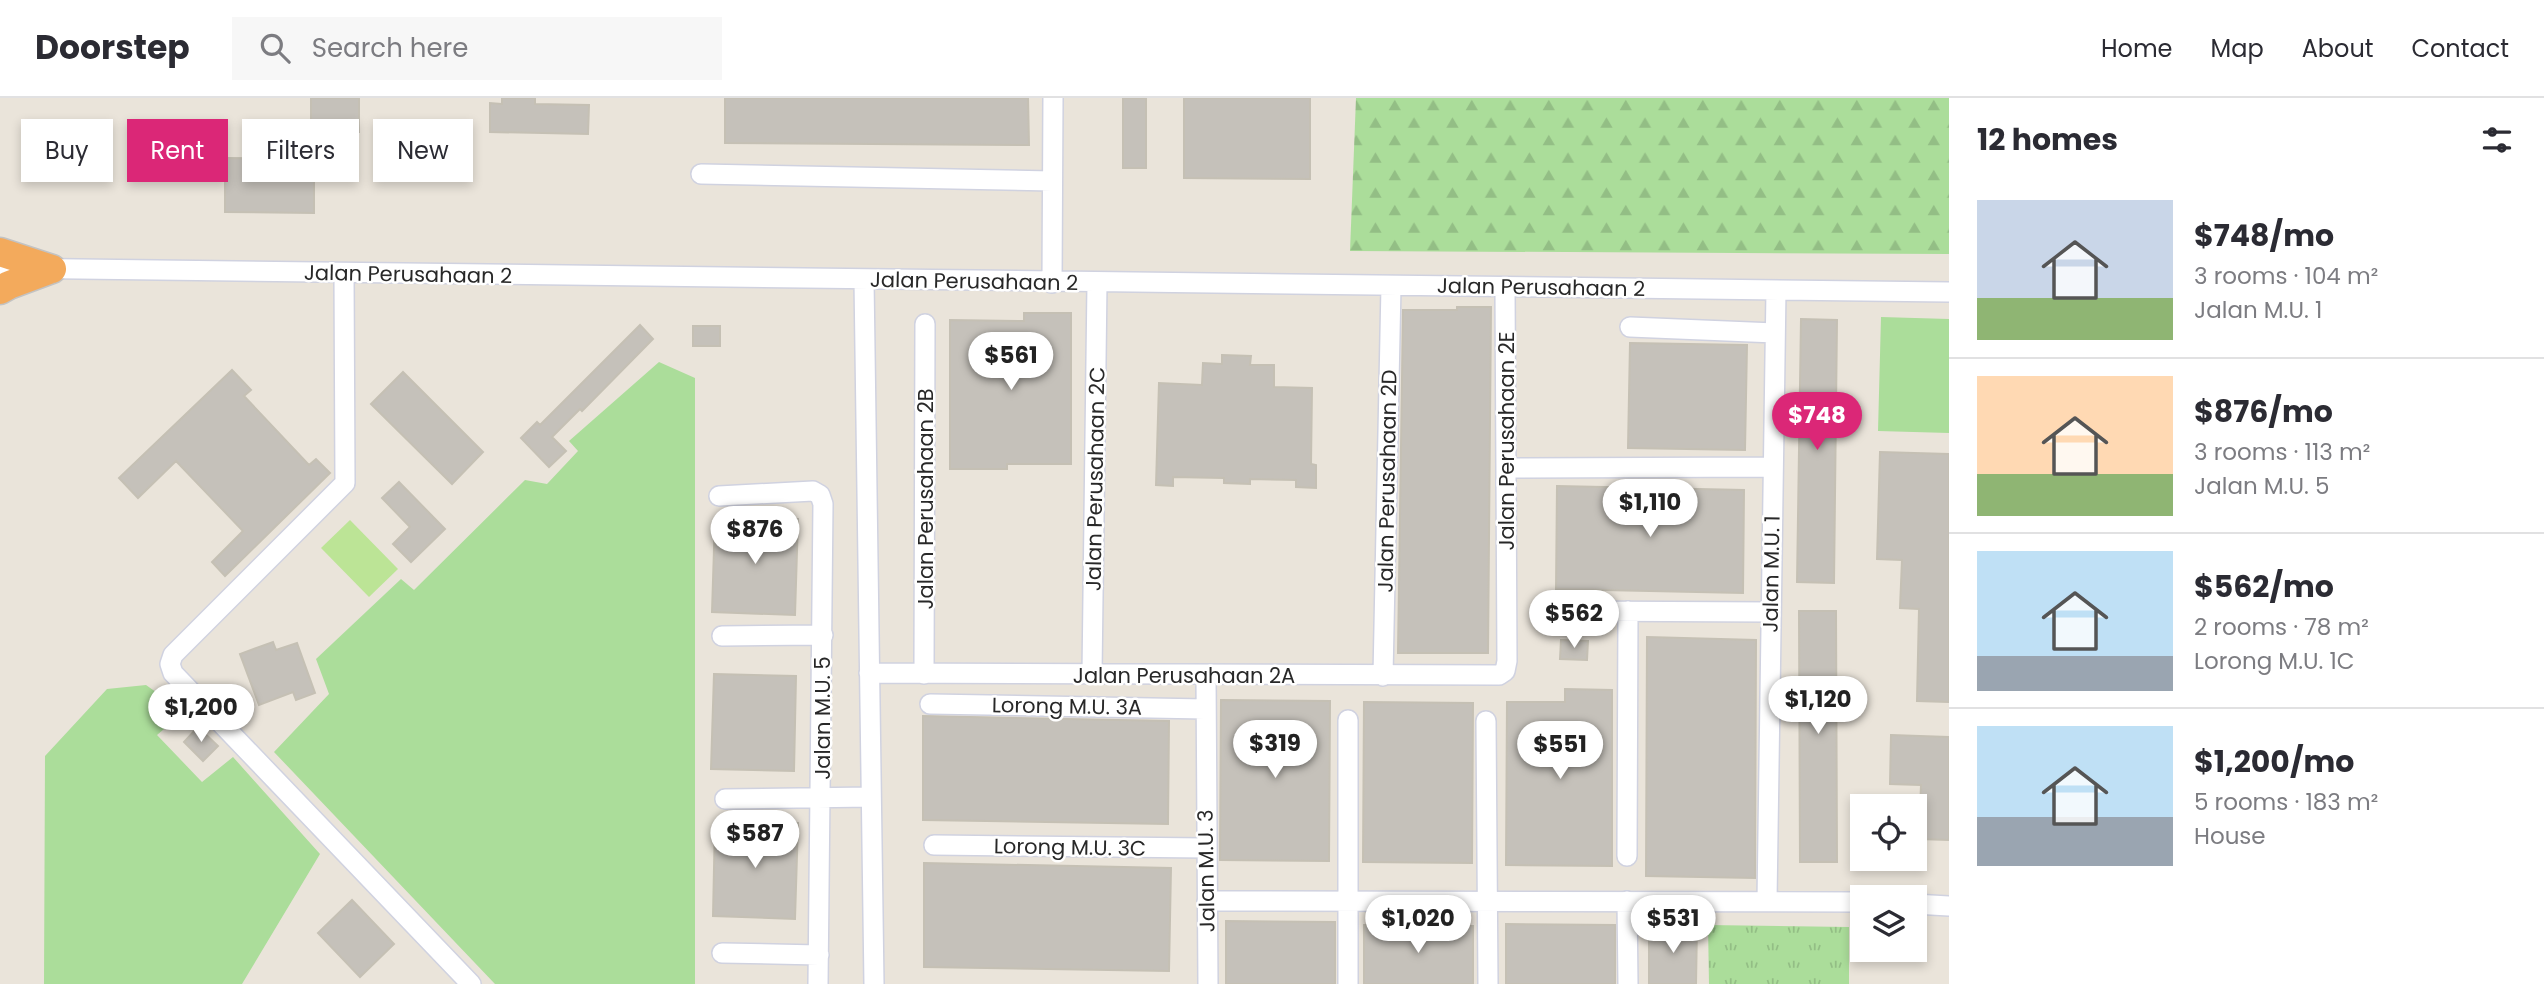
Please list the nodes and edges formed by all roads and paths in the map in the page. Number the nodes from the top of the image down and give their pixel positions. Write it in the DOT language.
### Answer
graph roads {
  1 [pos="1053,98"];
  2 [pos="701,174"];
  3 [pos="1052,181"];
  4 [pos="0,252"];
  5 [pos="0,268"];
  6 [pos="52,270"];
  7 [pos="344,273"];
  8 [pos="864,280"];
  9 [pos="1052,282"];
  10 [pos="1097,283"];
  11 [pos="1391,286"];
  12 [pos="1505,287"];
  13 [pos="0,290"];
  14 [pos="1776,290"];
  15 [pos="1949,292"];
  16 [pos="925,324"];
  17 [pos="1630,327"];
  18 [pos="1775,333"];
  19 [pos="1773,467"];
  20 [pos="1507,468"];
  21 [pos="719,496"];
  22 [pos="1564,611"];
  23 [pos="1628,611"];
  24 [pos="1771,612"];
  25 [pos="822,635"];
  26 [pos="722,636"];
  27 [pos="869,673"];
  28 [pos="924,674"];
  29 [pos="1092,674"];
  30 [pos="1206,675"];
  31 [pos="1499,675"];
  32 [pos="1383,676"];
  33 [pos="930,704"];
  34 [pos="1205,709"];
  35 [pos="1348,720"];
  36 [pos="1486,721"];
  37 [pos="871,797"];
  38 [pos="822,798"];
  39 [pos="725,799"];
  40 [pos="934,845"];
  41 [pos="1206,848"];
  42 [pos="1627,856"];
  43 [pos="1207,901"];
  44 [pos="1348,901"];
  45 [pos="1487,901"];
  46 [pos="1627,901"];
  47 [pos="1767,901"];
  48 [pos="1850,902"];
  49 [pos="1927,905"];
  50 [pos="1949,906"];
  51 [pos="722,953"];
  52 [pos="819,955"];
  53 [pos="471,984"];
  54 [pos="818,984"];
  55 [pos="874,984"];
  56 [pos="1208,984"];
  57 [pos="1348,984"];
  58 [pos="1488,984"];
  59 [pos="1628,984"];
  1 -- 3 [label="street"];
  2 -- 3 [label="street"];
  3 -- 9 [label="street"];
  4 -- 6 [label="highway"];
  5 -- 6 [label="street, Jalan Perusahaan 2"];
  6 -- 7 [label="street, Jalan Perusahaan 2"];
  6 -- 13 [label="highway"];
  7 -- 8 [label="street, Jalan Perusahaan 2"];
  7 -- 53 [label="street"];
  8 -- 9 [label="street, Jalan Perusahaan 2"];
  8 -- 27 [label="street"];
  9 -- 10 [label="street, Jalan Perusahaan 2"];
  10 -- 11 [label="street, Jalan Perusahaan 2"];
  10 -- 29 [label="street, Jalan Perusahaan 2C"];
  11 -- 12 [label="street, Jalan Perusahaan 2"];
  11 -- 32 [label="street, Jalan Perusahaan 2D"];
  12 -- 14 [label="street, Jalan Perusahaan 2"];
  12 -- 20 [label="street, Jalan Perusahaan 2E"];
  14 -- 15 [label="street, Jalan Perusahaan 2"];
  14 -- 18 [label="street, Jalan M.U. 1"];
  16 -- 28 [label="street, Jalan Perusahaan 2B"];
  17 -- 18 [label="street"];
  18 -- 19 [label="street, Jalan M.U. 1"];
  19 -- 20 [label="street"];
  19 -- 24 [label="street, Jalan M.U. 1"];
  20 -- 31 [label="street, Jalan Perusahaan 2E"];
  21 -- 25 [label="street, Jalan M.U. 5"];
  22 -- 23 [label="street"];
  23 -- 24 [label="street"];
  23 -- 42 [label="street"];
  24 -- 47 [label="street, Jalan M.U. 1"];
  25 -- 26 [label="street"];
  25 -- 38 [label="street, Jalan M.U. 5"];
  27 -- 28 [label="street, Jalan Perusahaan 2A"];
  27 -- 37 [label="street"];
  28 -- 29 [label="street, Jalan Perusahaan 2A"];
  29 -- 30 [label="street, Jalan Perusahaan 2A"];
  30 -- 32 [label="street, Jalan Perusahaan 2A"];
  30 -- 34 [label="street, Jalan M.U. 3"];
  31 -- 32 [label="street, Jalan Perusahaan 2A"];
  33 -- 34 [label="street, Lorong M.U. 3A"];
  34 -- 41 [label="street, Jalan M.U. 3"];
  35 -- 44 [label="street"];
  36 -- 45 [label="street"];
  37 -- 38 [label="street"];
  37 -- 55 [label="street"];
  38 -- 39 [label="street"];
  38 -- 52 [label="street, Jalan M.U. 5"];
  40 -- 41 [label="street, Lorong M.U. 3C"];
  41 -- 43 [label="street, Jalan M.U. 3"];
  43 -- 44 [label="street"];
  43 -- 56 [label="street, Jalan M.U. 3"];
  44 -- 45 [label="street"];
  44 -- 57 [label="street"];
  45 -- 46 [label="street"];
  45 -- 58 [label="street"];
  46 -- 47 [label="street"];
  46 -- 59 [label="street"];
  47 -- 48 [label="street"];
  49 -- 50 [label="street"];
  51 -- 52 [label="street"];
  52 -- 54 [label="street, Jalan M.U. 5"];
}
